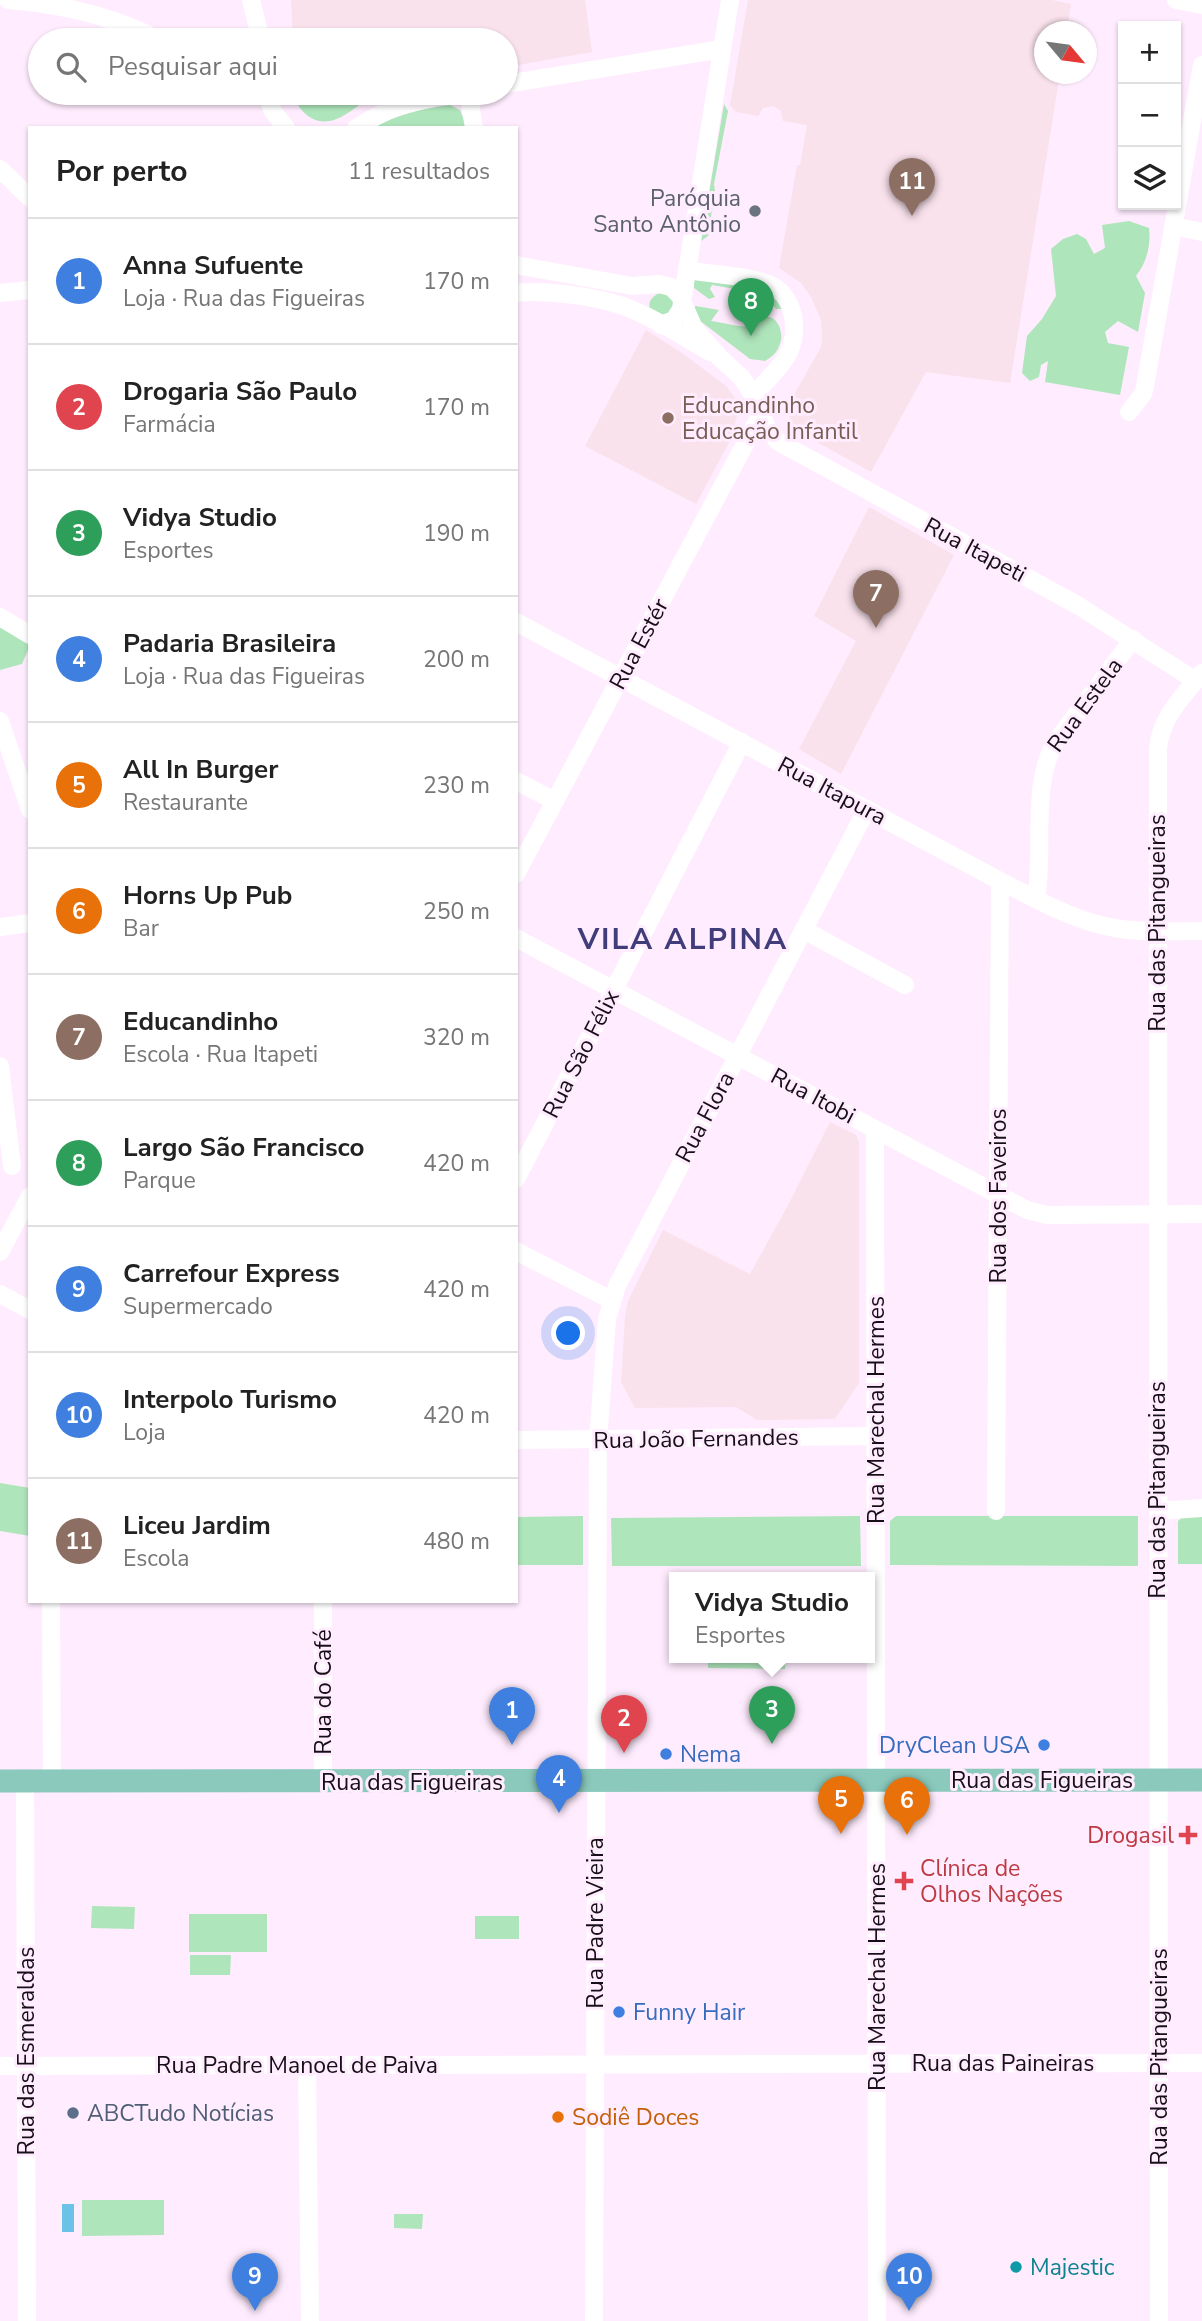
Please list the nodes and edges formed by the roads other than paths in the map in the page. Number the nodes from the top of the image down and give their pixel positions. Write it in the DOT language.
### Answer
graph roads {
  1 [pos="8,0"];
  2 [pos="251,0"];
  3 [pos="265,0"];
  4 [pos="730,0"];
  5 [pos="1176,0"];
  6 [pos="1202,5"];
  7 [pos="132,28"];
  8 [pos="259,28"];
  9 [pos="261,28"];
  10 [pos="722,49"];
  11 [pos="1202,65"];
  12 [pos="518,83"];
  13 [pos="271,105"];
  14 [pos="398,105"];
  15 [pos="470,105"];
  16 [pos="284,126"];
  17 [pos="359,126"];
  18 [pos="474,126"];
  19 [pos="0,169"];
  20 [pos="28,196"];
  21 [pos="1173,226"];
  22 [pos="1202,232"];
  23 [pos="688,262"];
  24 [pos="518,265"];
  25 [pos="655,285"];
  26 [pos="28,290"];
  27 [pos="0,293"];
  28 [pos="518,293"];
  29 [pos="682,303"];
  30 [pos="642,315"];
  31 [pos="661,325"];
  32 [pos="719,357"];
  33 [pos="753,395"];
  34 [pos="1129,412"];
  35 [pos="761,414"];
  36 [pos="0,617"];
  37 [pos="518,623"];
  38 [pos="28,634"];
  39 [pos="1133,639"];
  40 [pos="621,677"];
  41 [pos="1199,677"];
  42 [pos="0,721"];
  43 [pos="742,742"];
  44 [pos="518,781"];
  45 [pos="555,801"];
  46 [pos="28,804"];
  47 [pos="867,809"];
  48 [pos="518,870"];
  49 [pos="1000,881"];
  50 [pos="1036,899"];
  51 [pos="28,923"];
  52 [pos="0,927"];
  53 [pos="804,930"];
  54 [pos="1158,931"];
  55 [pos="1202,931"];
  56 [pos="518,939"];
  57 [pos="905,985"];
  58 [pos="614,990"];
  59 [pos="738,1055"];
  60 [pos="0,1066"];
  61 [pos="875,1129"];
  62 [pos="12,1166"];
  63 [pos="518,1175"];
  64 [pos="998,1194"];
  65 [pos="28,1200"];
  66 [pos="1202,1214"];
  67 [pos="1157,1215"];
  68 [pos="0,1252"];
  69 [pos="518,1252"];
  70 [pos="0,1294"];
  71 [pos="611,1300"];
  72 [pos="28,1309"];
  73 [pos="876,1436"];
  74 [pos="518,1440"];
  75 [pos="598,1440"];
  76 [pos="1202,1508"];
  77 [pos="996,1511"];
  78 [pos="1158,1511"];
  79 [pos="51,1603"];
  80 [pos="323,1603"];
  81 [pos="1158,1780"];
  82 [pos="1202,1780"];
  83 [pos="0,1781"];
  84 [pos="25,1781"];
  85 [pos="52,1781"];
  86 [pos="596,1781"];
  87 [pos="877,1781"];
  88 [pos="323,1782"];
  89 [pos="1159,2063"];
  90 [pos="1202,2063"];
  91 [pos="595,2064"];
  92 [pos="878,2064"];
  93 [pos="307,2065"];
  94 [pos="0,2066"];
  95 [pos="26,2066"];
  96 [pos="27,2321"];
  97 [pos="310,2321"];
  98 [pos="594,2321"];
  99 [pos="877,2321"];
  100 [pos="1160,2321"];
  1 -- 7 [label="street"];
  2 -- 8 [label="street"];
  3 -- 9 [label="street"];
  4 -- 10 [label="street"];
  5 -- 6 [label="street"];
  10 -- 12 [label="street"];
  10 -- 23 [label="street"];
  11 -- 21 [label="street"];
  13 -- 16 [label="street"];
  14 -- 17 [label="street"];
  15 -- 18 [label="street"];
  19 -- 20 [label="street"];
  21 -- 22 [label="street"];
  21 -- 34 [label="street"];
  23 -- 25 [label="street"];
  23 -- 29 [label="street"];
  23 -- 33 [label="street"];
  24 -- 25 [label="street"];
  25 -- 29 [label="street"];
  25 -- 30 [label="street"];
  26 -- 27 [label="street"];
  28 -- 30 [label="street"];
  29 -- 31 [label="street"];
  29 -- 32 [label="street"];
  30 -- 31 [label="street"];
  31 -- 32 [label="street"];
  32 -- 33 [label="street, Rua Itapeti"];
  33 -- 35 [label="street, Rua Itapeti"];
  35 -- 39 [label="street, Rua Itapeti"];
  35 -- 40 [label="street, Rua Estér"];
  36 -- 38 [label="street"];
  37 -- 40 [label="street, Rua Itapura"];
  39 -- 41 [label="street, Rua Itapeti"];
  39 -- 50 [label="street, Rua Estela"];
  40 -- 43 [label="street, Rua Itapura"];
  40 -- 45 [label="street, Rua Estér"];
  41 -- 54 [label="street, Rua das Pitangueiras"];
  42 -- 46 [label="street"];
  43 -- 47 [label="street, Rua Itapura"];
  43 -- 58 [label="street, Rua São Félix"];
  44 -- 45 [label="street"];
  45 -- 48 [label="street, Rua Estér"];
  47 -- 49 [label="street, Rua Itapura"];
  47 -- 53 [label="street, Rua Flora"];
  49 -- 50 [label="street, Rua Itapura"];
  49 -- 64 [label="street, Rua dos Faveiros"];
  50 -- 54 [label="street, Rua Itapura"];
  51 -- 52 [label="street"];
  53 -- 57 [label="street"];
  53 -- 59 [label="street, Rua Flora"];
  54 -- 55 [label="street, Rua Itapura"];
  54 -- 67 [label="street, Rua das Pitangueiras"];
  56 -- 58 [label="street, Rua Itobi"];
  58 -- 59 [label="street, Rua Itobi"];
  58 -- 63 [label="street, Rua São Félix"];
  59 -- 61 [label="street, Rua Itobi"];
  59 -- 71 [label="street, Rua Flora"];
  60 -- 62 [label="street"];
  61 -- 64 [label="street, Rua Itobi"];
  61 -- 73 [label="street, Rua Marechal Hermes"];
  64 -- 67 [label="street, Rua Itobi"];
  64 -- 77 [label="street, Rua dos Faveiros"];
  65 -- 68 [label="street"];
  66 -- 67 [label="street, Rua Itobi"];
  67 -- 78 [label="street, Rua das Pitangueiras"];
  69 -- 71 [label="street"];
  70 -- 72 [label="street"];
  71 -- 75 [label="street, Rua Flora"];
  73 -- 75 [label="street, Rua João Fernandes"];
  73 -- 87 [label="street, Rua Marechal Hermes"];
  74 -- 75 [label="street, Rua João Fernandes"];
  75 -- 86 [label="street, Rua Padre Vieira"];
  76 -- 78 [label="street"];
  78 -- 81 [label="street, Rua das Pitangueiras"];
  79 -- 85 [label="street"];
  80 -- 88 [label="street, Rua do Café"];
  81 -- 82 [label="main road, Rua das Figueiras"];
  81 -- 87 [label="main road, Rua das Figueiras"];
  81 -- 89 [label="street, Rua das Pitangueiras"];
  83 -- 84 [label="main road, Rua das Figueiras"];
  84 -- 85 [label="main road, Rua das Figueiras"];
  84 -- 95 [label="street, Rua das Esmeraldas"];
  85 -- 88 [label="main road, Rua das Figueiras"];
  86 -- 87 [label="main road, Rua das Figueiras"];
  86 -- 88 [label="main road, Rua das Figueiras"];
  86 -- 91 [label="street, Rua Padre Vieira"];
  87 -- 92 [label="street, Rua Marechal Hermes"];
  89 -- 90 [label="street, Rua das Paineiras"];
  89 -- 92 [label="street, Rua das Paineiras"];
  89 -- 100 [label="street, Rua das Pitangueiras"];
  91 -- 92 [label="street, Rua das Paineiras"];
  91 -- 93 [label="street, Rua Padre Manoel de Paiva"];
  91 -- 98 [label="street, Rua Padre Vieira"];
  92 -- 99 [label="street, Rua Marechal Hermes"];
  93 -- 95 [label="street, Rua Padre Manoel de Paiva"];
  93 -- 97 [label="street"];
  94 -- 95 [label="street, Rua Padre Manoel de Paiva"];
  95 -- 96 [label="street, Rua das Esmeraldas"];
}
